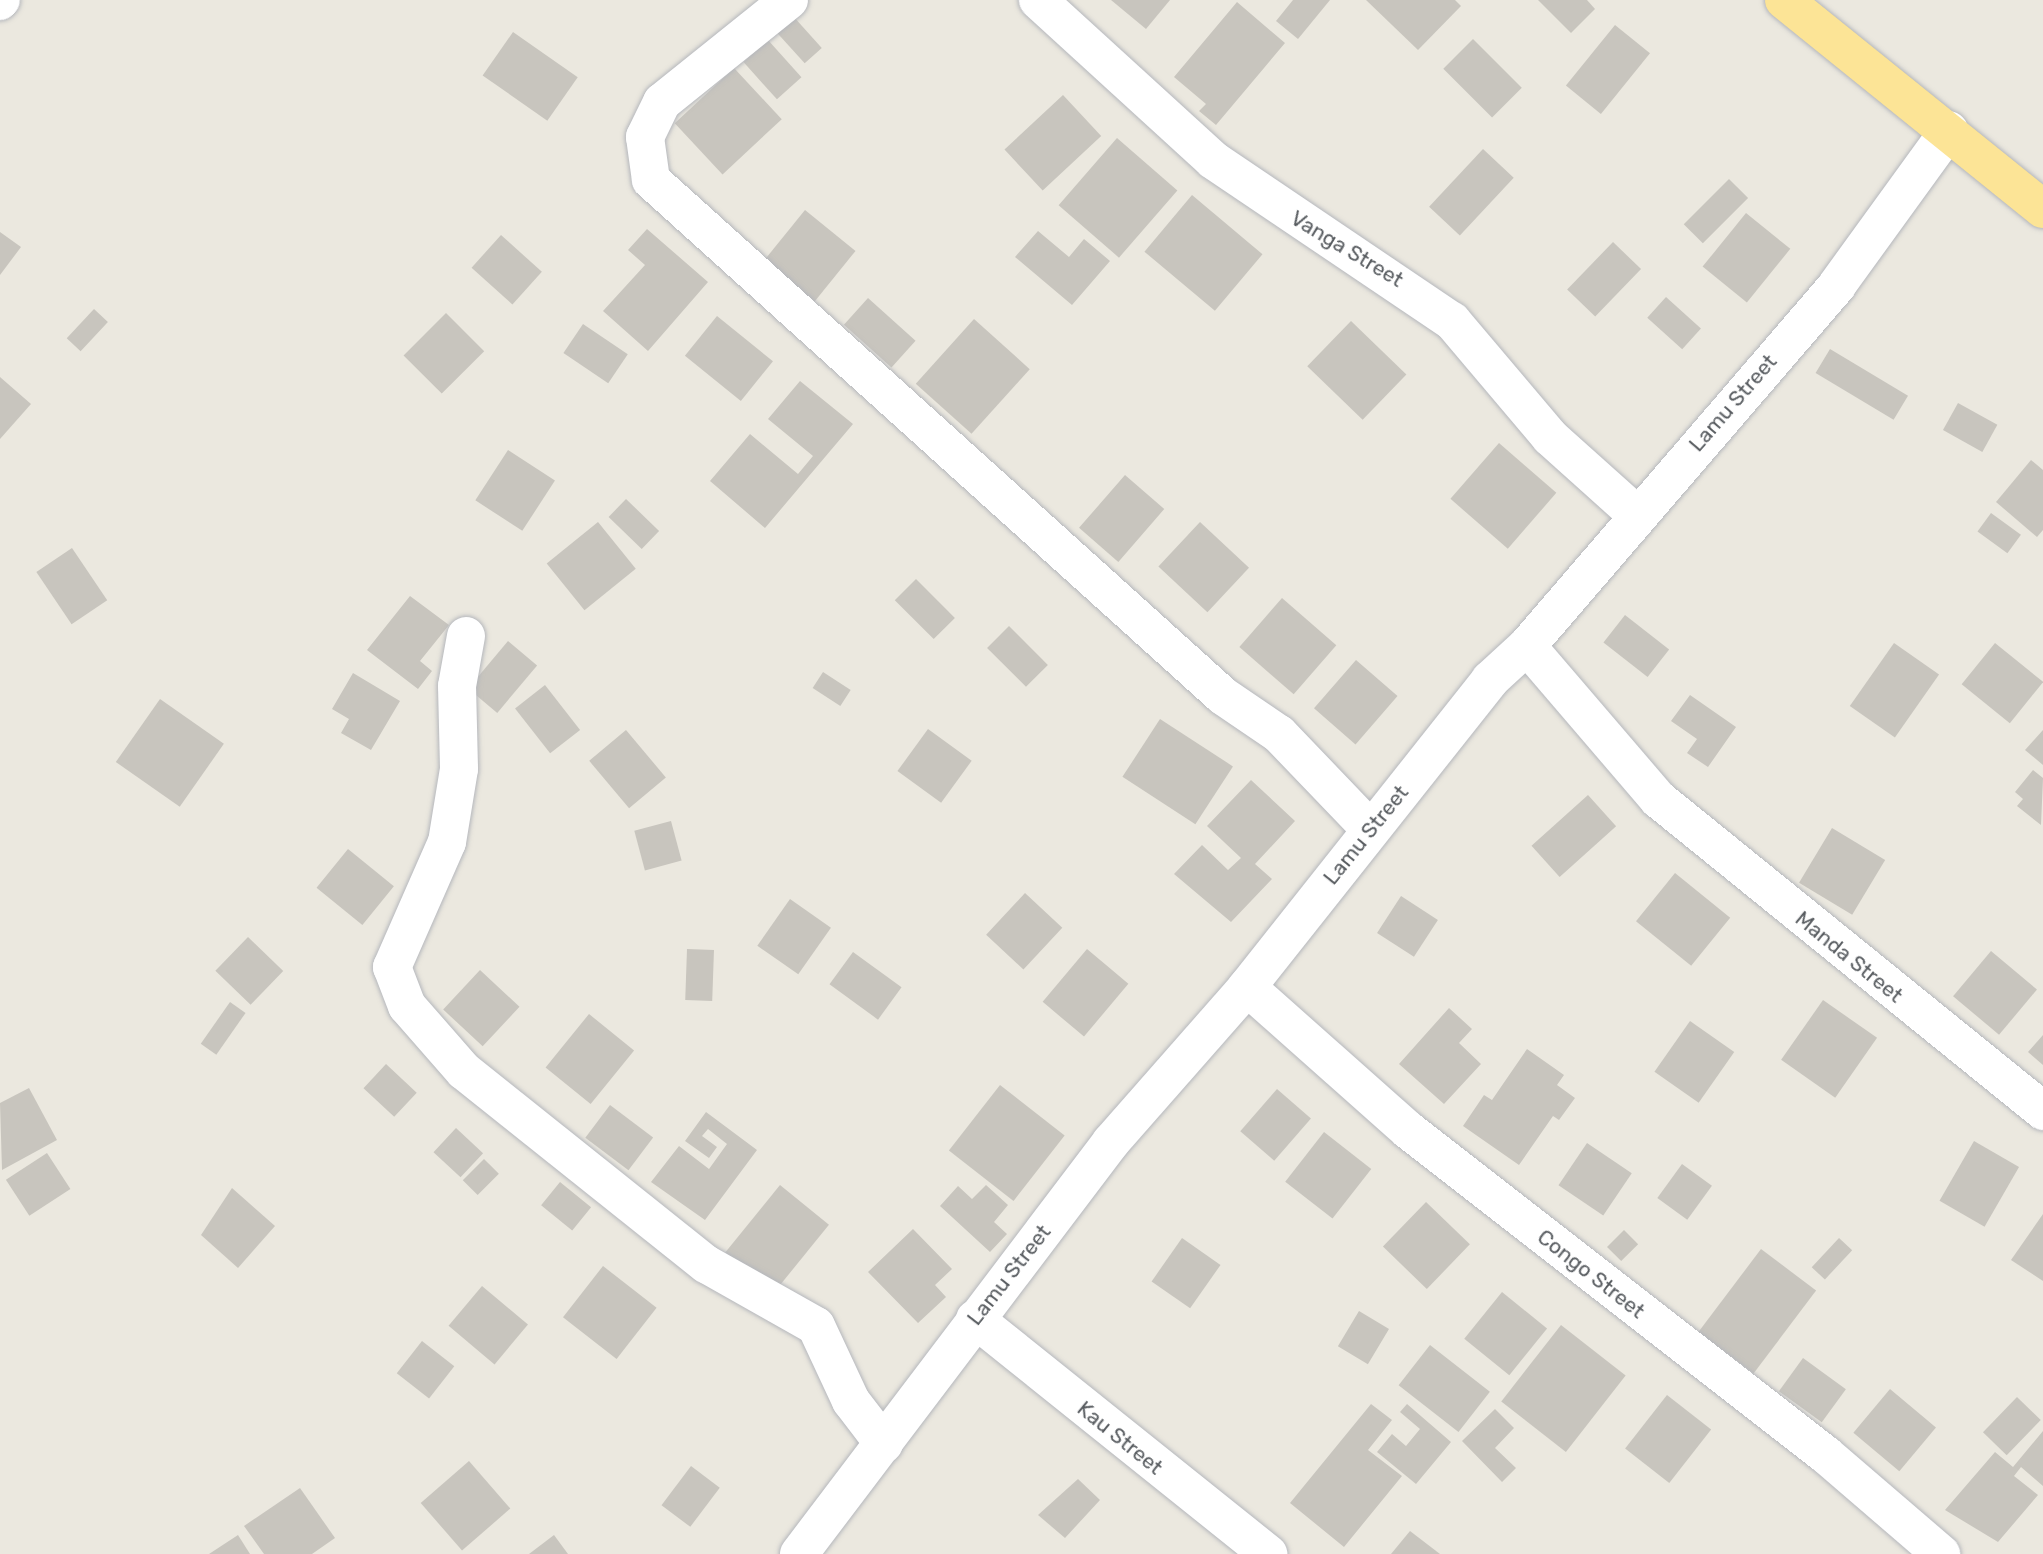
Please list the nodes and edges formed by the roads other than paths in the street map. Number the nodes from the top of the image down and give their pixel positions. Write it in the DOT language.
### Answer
graph roads {
  1 [pos="789,0"];
  2 [pos="1038,0"];
  3 [pos="1784,0"];
  4 [pos="1949,131"];
  5 [pos="2043,209"];
  6 [pos="1638,516"];
  7 [pos="466,636"];
  8 [pos="1527,646"];
  9 [pos="1369,828"];
  10 [pos="1247,988"];
  11 [pos="2043,1111"];
  12 [pos="975,1319"];
  13 [pos="884,1444"];
  14 [pos="799,1554"];
  15 [pos="1268,1554"];
  16 [pos="1941,1554"];
  1 -- 9 [label="street"];
  2 -- 6 [label="street, Vanga Street"];
  3 -- 4 [label="highway"];
  4 -- 5 [label="highway"];
  4 -- 6 [label="street, Lamu Street"];
  6 -- 8 [label="street, Lamu Street"];
  7 -- 13 [label="street"];
  8 -- 9 [label="street, Lamu Street"];
  8 -- 11 [label="street, Manda Street"];
  9 -- 10 [label="street, Lamu Street"];
  10 -- 12 [label="street, Lamu Street"];
  10 -- 16 [label="street, Congo Street"];
  12 -- 13 [label="street, Lamu Street"];
  12 -- 15 [label="street, Kau Street"];
  13 -- 14 [label="street, Lamu Street"];
}
